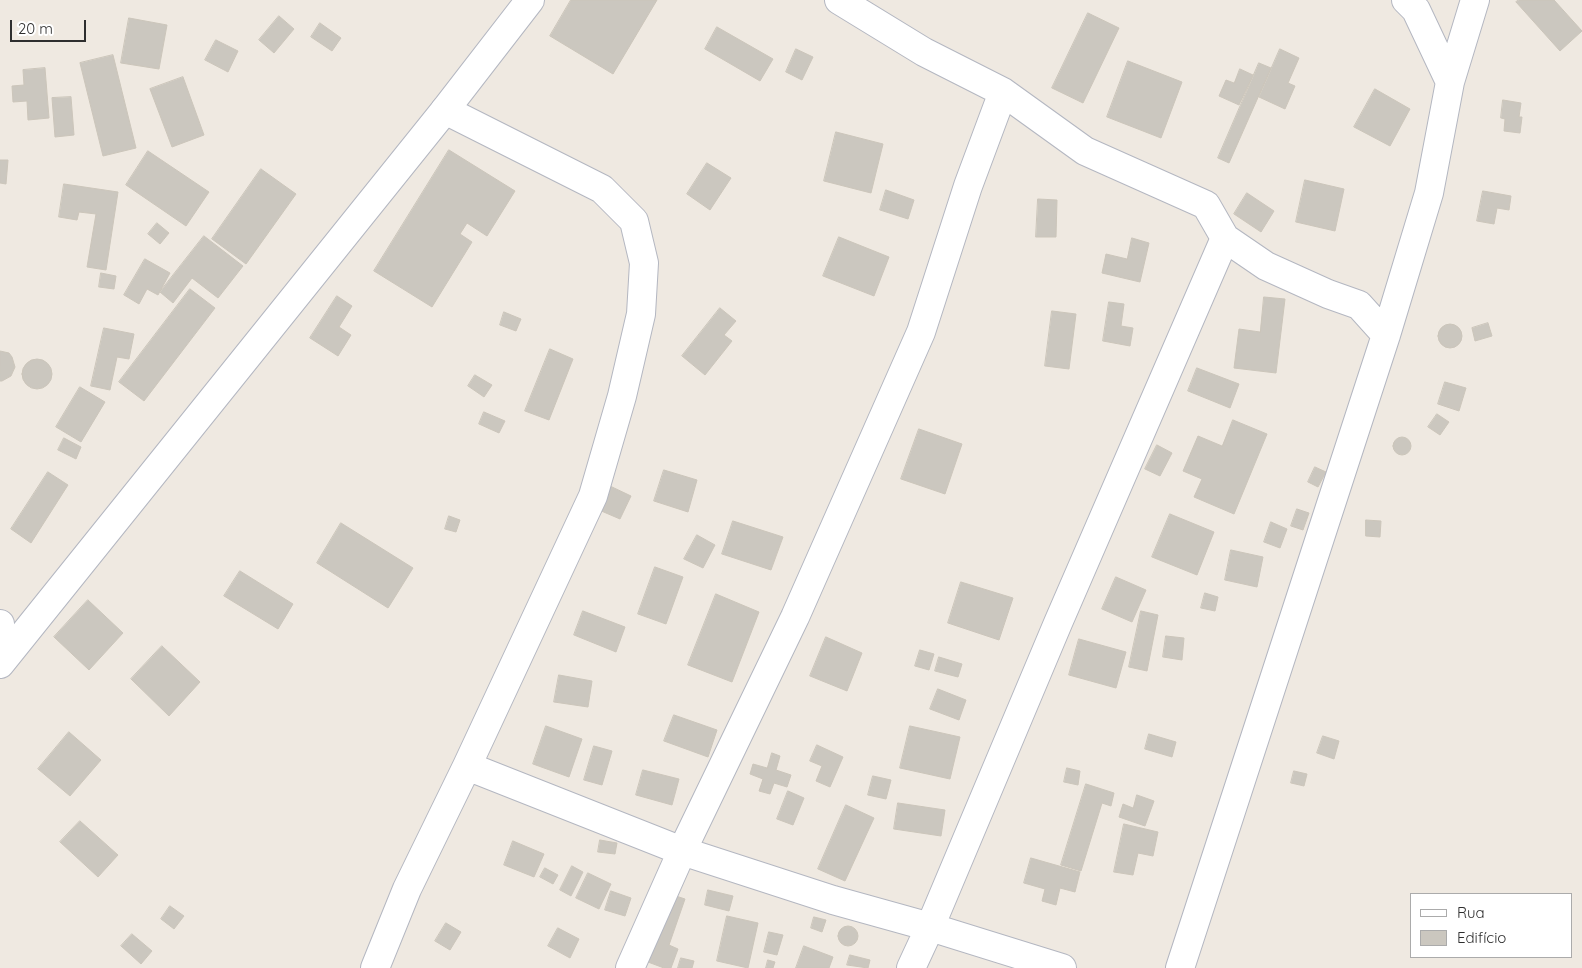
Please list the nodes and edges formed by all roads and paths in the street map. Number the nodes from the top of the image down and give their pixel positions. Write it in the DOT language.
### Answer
graph roads {
  1 [pos="530,0"];
  2 [pos="840,0"];
  3 [pos="1406,0"];
  4 [pos="1475,0"];
  5 [pos="1450,82"];
  6 [pos="1003,92"];
  7 [pos="445,110"];
  8 [pos="1225,238"];
  9 [pos="1386,335"];
  10 [pos="0,624"];
  11 [pos="2,662"];
  12 [pos="467,766"];
  13 [pos="682,851"];
  14 [pos="930,926"];
  15 [pos="375,968"];
  16 [pos="630,968"];
  17 [pos="911,968"];
  18 [pos="1062,968"];
  19 [pos="1180,968"];
  1 -- 7 [label="street"];
  2 -- 6 [label="street"];
  3 -- 5 [label="street"];
  4 -- 5 [label="street"];
  5 -- 9 [label="street"];
  6 -- 8 [label="street"];
  6 -- 13 [label="street"];
  7 -- 11 [label="street"];
  7 -- 12 [label="street"];
  8 -- 9 [label="street"];
  8 -- 14 [label="street"];
  9 -- 19 [label="street"];
  10 -- 11 [label="street"];
  12 -- 13 [label="street"];
  12 -- 15 [label="street"];
  13 -- 14 [label="street"];
  13 -- 16 [label="street"];
  14 -- 17 [label="street"];
  14 -- 18 [label="street"];
}
